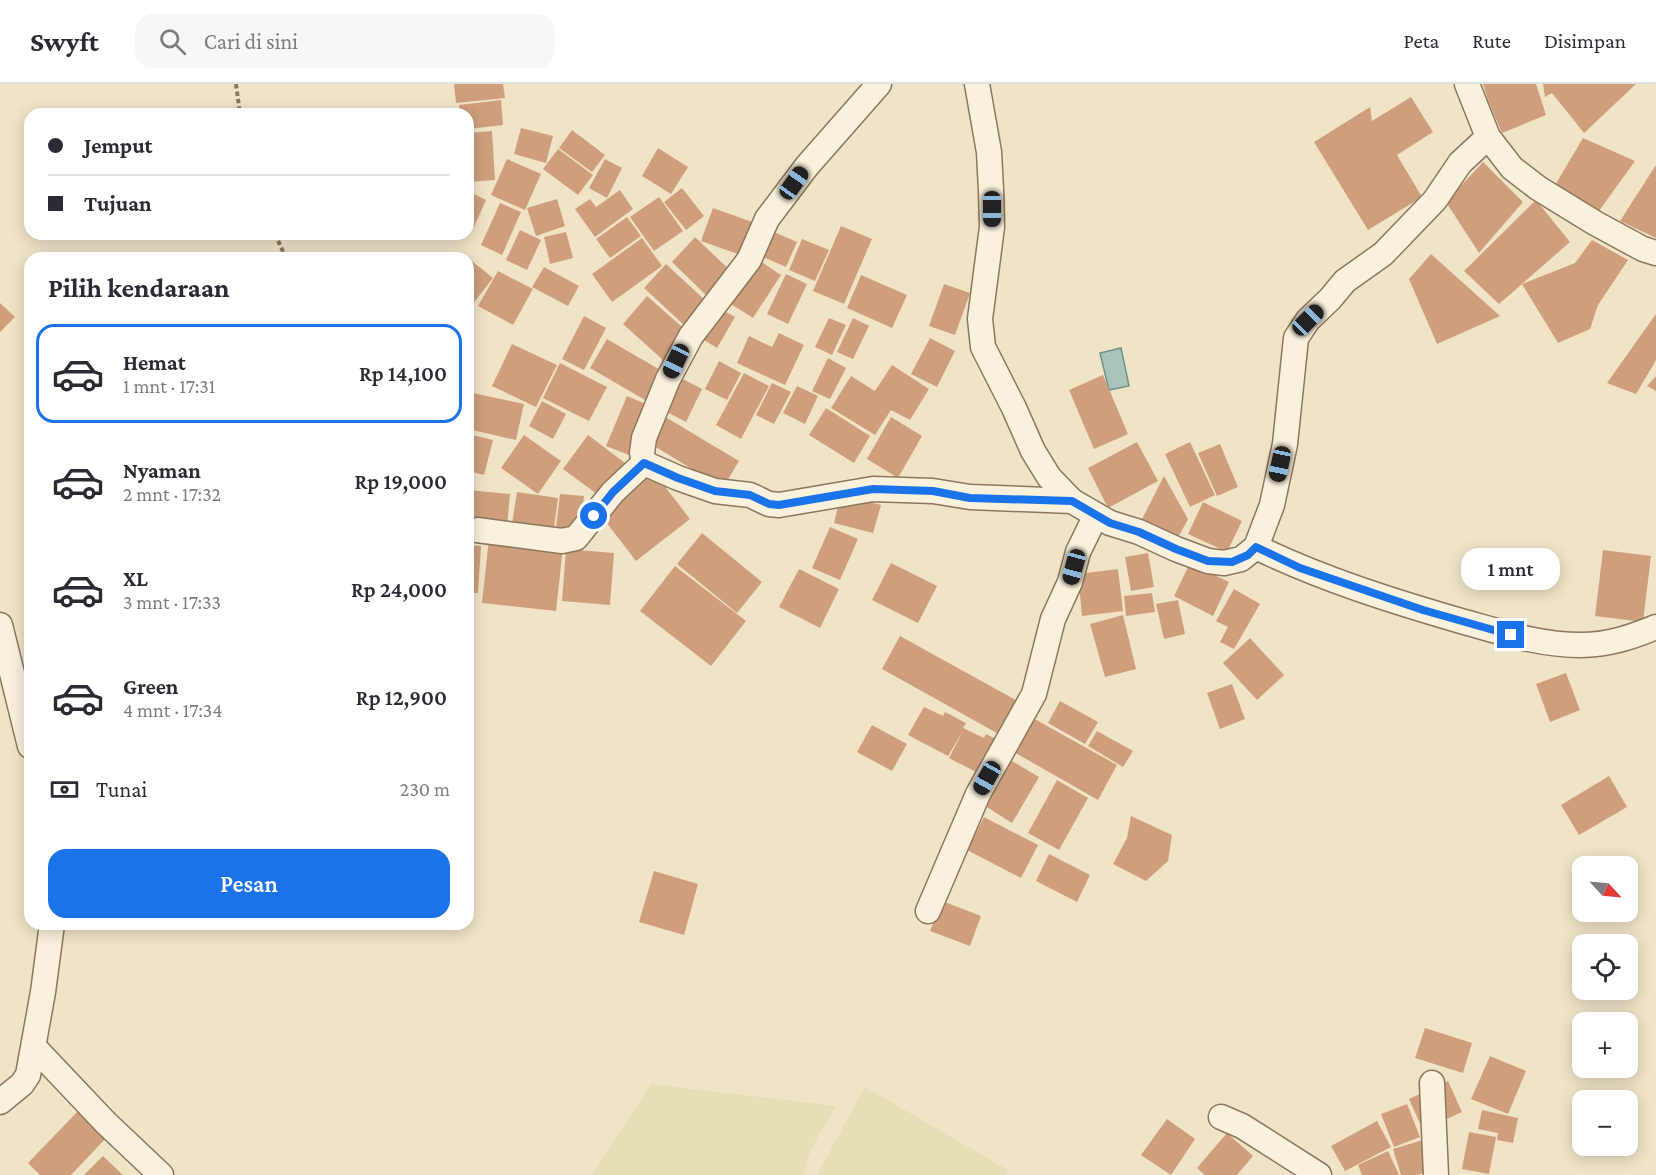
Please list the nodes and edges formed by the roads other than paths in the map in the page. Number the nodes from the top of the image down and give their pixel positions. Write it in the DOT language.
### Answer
graph roads {
  1 [pos="879,84"];
  2 [pos="977,84"];
  3 [pos="1467,84"];
  4 [pos="1488,137"];
  5 [pos="1656,254"];
  6 [pos="644,463"];
  7 [pos="1072,501"];
  8 [pos="1096,515"];
  9 [pos="477,530"];
  10 [pos="1256,547"];
  11 [pos="0,625"];
  12 [pos="1656,627"];
  13 [pos="20,665"];
  14 [pos="24,697"];
  15 [pos="928,911"];
  16 [pos="51,930"];
  17 [pos="33,1047"];
  18 [pos="1432,1083"];
  19 [pos="0,1102"];
  20 [pos="1221,1117"];
  21 [pos="161,1175"];
  22 [pos="1319,1175"];
  23 [pos="1436,1175"];
  1 -- 6 [label="street"];
  2 -- 7 [label="street"];
  3 -- 4 [label="street"];
  4 -- 5 [label="street"];
  4 -- 10 [label="street"];
  6 -- 7 [label="street"];
  6 -- 9 [label="street"];
  7 -- 8 [label="street"];
  8 -- 10 [label="street"];
  8 -- 15 [label="street"];
  10 -- 12 [label="street"];
  11 -- 13 [label="street"];
  13 -- 14 [label="street"];
  16 -- 17 [label="street"];
  17 -- 19 [label="street"];
  17 -- 21 [label="street"];
  18 -- 23 [label="street"];
  20 -- 22 [label="street"];
}
